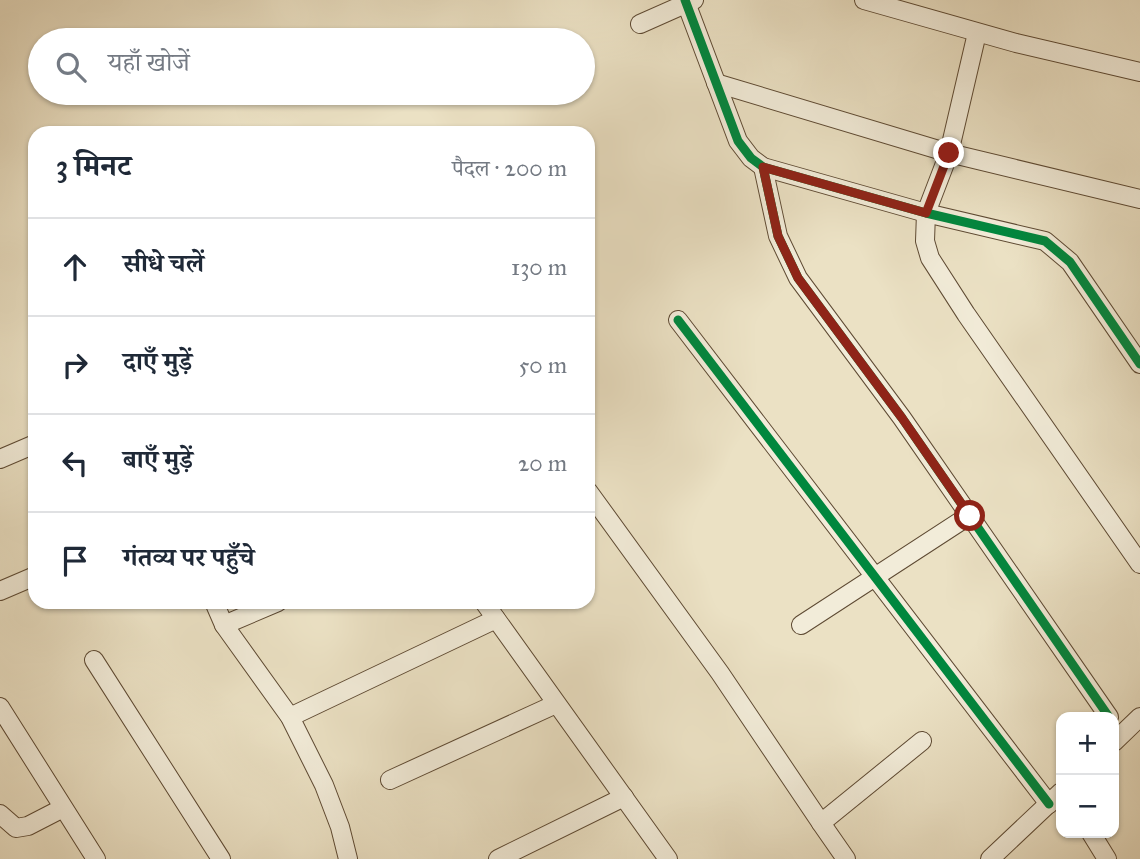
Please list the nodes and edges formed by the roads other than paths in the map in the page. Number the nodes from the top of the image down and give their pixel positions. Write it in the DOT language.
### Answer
graph roads {
  1 [pos="864,0"];
  2 [pos="688,1"];
  3 [pos="640,24"];
  4 [pos="977,33"];
  5 [pos="1140,72"];
  6 [pos="716,83"];
  7 [pos="949,153"];
  8 [pos="763,167"];
  9 [pos="1140,199"];
  10 [pos="926,213"];
  11 [pos="678,320"];
  12 [pos="1140,363"];
  13 [pos="28,447"];
  14 [pos="0,459"];
  15 [pos="595,501"];
  16 [pos="970,516"];
  17 [pos="1140,564"];
  18 [pos="876,578"];
  19 [pos="28,579"];
  20 [pos="0,591"];
  21 [pos="217,609"];
  22 [pos="262,609"];
  23 [pos="489,609"];
  24 [pos="496,619"];
  25 [pos="224,625"];
  26 [pos="801,625"];
  27 [pos="94,660"];
  28 [pos="556,704"];
  29 [pos="0,707"];
  30 [pos="1106,712"];
  31 [pos="290,717"];
  32 [pos="1140,717"];
  33 [pos="1119,731"];
  34 [pos="922,741"];
  35 [pos="390,780"];
  36 [pos="624,797"];
  37 [pos="1055,798"];
  38 [pos="64,808"];
  39 [pos="0,814"];
  40 [pos="821,823"];
  41 [pos="1094,838"];
  42 [pos="96,859"];
  43 [pos="221,859"];
  44 [pos="348,859"];
  45 [pos="498,859"];
  46 [pos="668,859"];
  47 [pos="846,859"];
  48 [pos="990,859"];
  49 [pos="1107,859"];
  1 -- 4 [label="street"];
  2 -- 3 [label="street"];
  2 -- 6 [label="street"];
  4 -- 5 [label="street"];
  4 -- 7 [label="street"];
  6 -- 7 [label="street"];
  6 -- 8 [label="street"];
  7 -- 9 [label="street"];
  7 -- 10 [label="street"];
  8 -- 10 [label="street"];
  8 -- 16 [label="street"];
  10 -- 12 [label="street"];
  10 -- 17 [label="street"];
  11 -- 18 [label="street"];
  13 -- 14 [label="street"];
  15 -- 40 [label="street"];
  16 -- 18 [label="street"];
  16 -- 30 [label="street"];
  18 -- 26 [label="street"];
  18 -- 37 [label="street"];
  19 -- 20 [label="street"];
  21 -- 25 [label="street"];
  22 -- 25 [label="street"];
  23 -- 24 [label="street"];
  24 -- 28 [label="street"];
  24 -- 31 [label="street"];
  25 -- 31 [label="street"];
  27 -- 43 [label="street"];
  28 -- 35 [label="street"];
  28 -- 36 [label="street"];
  29 -- 38 [label="street"];
  31 -- 44 [label="street"];
  32 -- 33 [label="street"];
  34 -- 40 [label="street"];
  36 -- 45 [label="street"];
  36 -- 46 [label="street"];
  37 -- 48 [label="street"];
  38 -- 39 [label="street"];
  38 -- 42 [label="street"];
  40 -- 47 [label="street"];
  41 -- 49 [label="street"];
}
